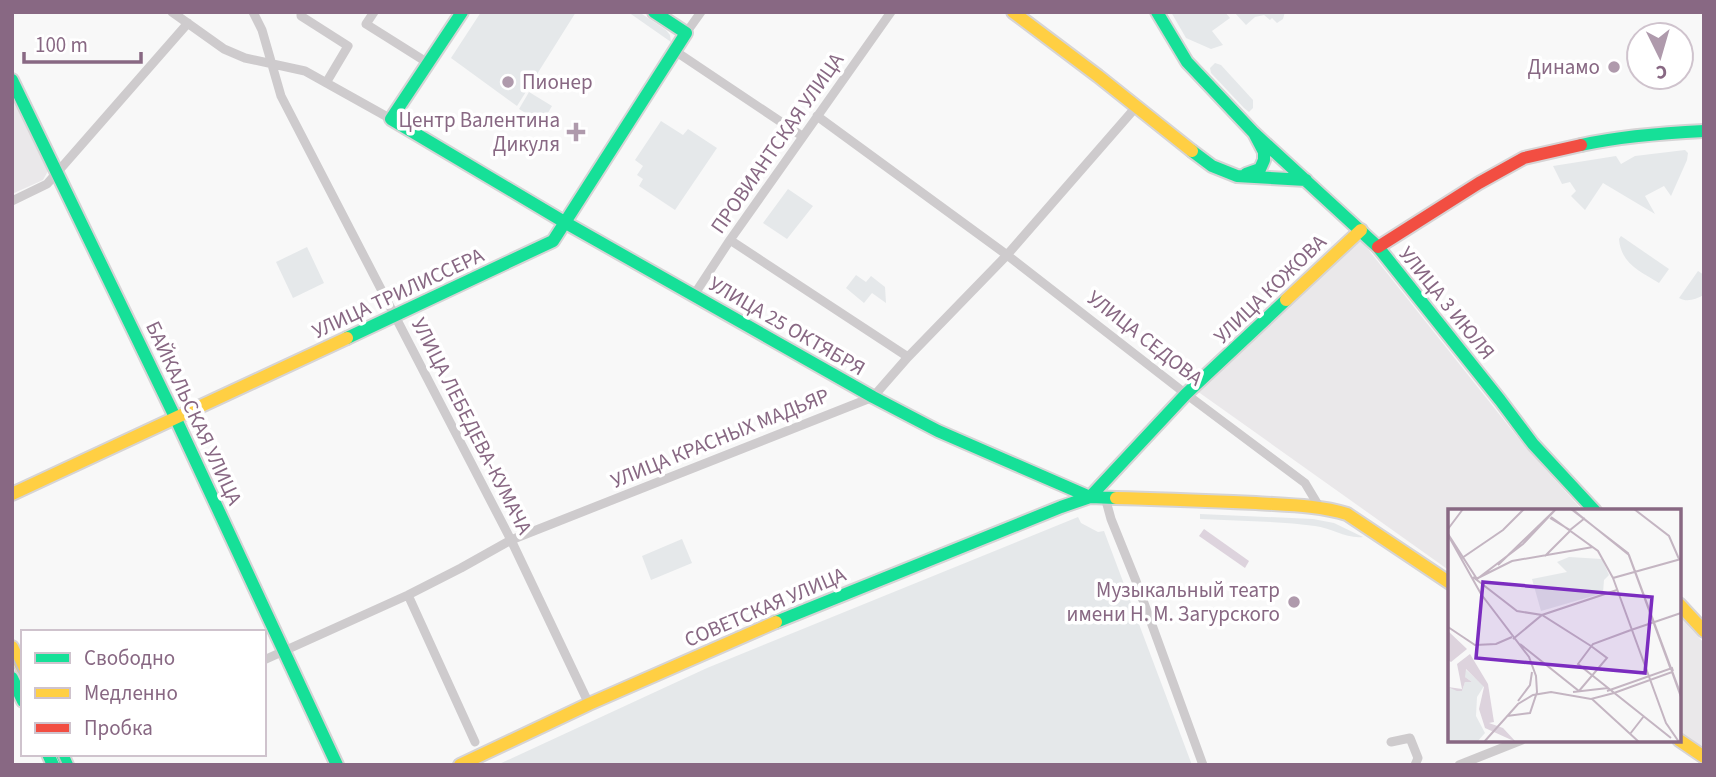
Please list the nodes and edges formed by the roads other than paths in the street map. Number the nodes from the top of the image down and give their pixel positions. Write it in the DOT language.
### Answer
graph roads {
  1 [pos="172,12"];
  2 [pos="253,12"];
  3 [pos="300,12"];
  4 [pos="374,12"];
  5 [pos="462,12"];
  6 [pos="654,12"];
  7 [pos="701,12"];
  8 [pos="891,12"];
  9 [pos="1013,12"];
  10 [pos="1157,12"];
  11 [pos="188,23"];
  12 [pos="686,33"];
  13 [pos="674,51"];
  14 [pos="272,63"];
  15 [pos="428,63"];
  16 [pos="12,79"];
  17 [pos="326,83"];
  18 [pos="1136,107"];
  19 [pos="817,116"];
  20 [pos="391,119"];
  21 [pos="1704,131"];
  22 [pos="1254,133"];
  23 [pos="803,136"];
  24 [pos="58,172"];
  25 [pos="1228,174"];
  26 [pos="1306,180"];
  27 [pos="12,201"];
  28 [pos="566,223"];
  29 [pos="1361,230"];
  30 [pos="730,240"];
  31 [pos="1378,247"];
  32 [pos="1007,255"];
  33 [pos="694,295"];
  34 [pos="396,316"];
  35 [pos="908,357"];
  36 [pos="1186,394"];
  37 [pos="873,397"];
  38 [pos="175,417"];
  39 [pos="12,494"];
  40 [pos="1105,497"];
  41 [pos="1090,498"];
  42 [pos="1320,508"];
  43 [pos="1593,509"];
  44 [pos="511,540"];
  45 [pos="1448,582"];
  46 [pos="408,595"];
  47 [pos="1681,606"];
  48 [pos="1704,631"];
  49 [pos="12,647"];
  50 [pos="283,651"];
  51 [pos="266,659"];
  52 [pos="21,665"];
  53 [pos="12,678"];
  54 [pos="21,697"];
  55 [pos="590,704"];
  56 [pos="1681,741"];
  57 [pos="475,742"];
  58 [pos="1391,742"];
  59 [pos="1517,742"];
  60 [pos="1704,757"];
  61 [pos="337,765"];
  62 [pos="460,765"];
  63 [pos="1203,765"];
  64 [pos="1415,765"];
  65 [pos="1459,765"];
  1 -- 11 [label="street, УЛИЦА 25 ОКТЯБРЯ"];
  2 -- 14 [label="street, УЛИЦА ЛЕБЕДЕВА-КУМАЧА"];
  3 -- 17 [label="street"];
  4 -- 15 [label="street"];
  5 -- 15 [label="main road"];
  6 -- 12 [label="main road"];
  7 -- 12 [label="street, УЛИЦА ТРИЛИССЕРА"];
  8 -- 19 [label="street, ПРОВИАНТСКАЯ УЛИЦА"];
  9 -- 18 [label="main road"];
  10 -- 22 [label="main road, УЛИЦА 3 ИЮЛЯ"];
  11 -- 14 [label="street, УЛИЦА 25 ОКТЯБРЯ"];
  11 -- 24 [label="street"];
  12 -- 13 [label="main road, УЛИЦА ТРИЛИССЕРА"];
  13 -- 23 [label="street"];
  13 -- 28 [label="main road, УЛИЦА ТРИЛИССЕРА"];
  14 -- 17 [label="street, УЛИЦА 25 ОКТЯБРЯ"];
  14 -- 34 [label="street, УЛИЦА ЛЕБЕДЕВА-КУМАЧА"];
  15 -- 20 [label="main road"];
  16 -- 24 [label="main road, БАЙКАЛЬСКАЯ УЛИЦА"];
  17 -- 20 [label="street, УЛИЦА 25 ОКТЯБРЯ"];
  18 -- 25 [label="main road"];
  18 -- 32 [label="street, УЛИЦА КРАСНЫХ МАДЬЯР"];
  19 -- 23 [label="street, ПРОВИАНТСКАЯ УЛИЦА"];
  19 -- 32 [label="street, УЛИЦА СЕДОВА"];
  20 -- 28 [label="main road, УЛИЦА 25 ОКТЯБРЯ"];
  21 -- 31 [label="main road"];
  22 -- 25 [label="main road"];
  22 -- 26 [label="main road, УЛИЦА 3 ИЮЛЯ"];
  23 -- 30 [label="street, ПРОВИАНТСКАЯ УЛИЦА"];
  24 -- 27 [label="street"];
  24 -- 38 [label="main road, БАЙКАЛЬСКАЯ УЛИЦА"];
  25 -- 26 [label="main road"];
  26 -- 29 [label="main road, УЛИЦА 3 ИЮЛЯ"];
  28 -- 33 [label="main road, УЛИЦА 25 ОКТЯБРЯ"];
  28 -- 34 [label="main road, УЛИЦА ТРИЛИССЕРА"];
  29 -- 31 [label="main road, УЛИЦА 3 ИЮЛЯ"];
  29 -- 36 [label="main road, УЛИЦА КОЖОВА"];
  30 -- 33 [label="street, ПРОВИАНТСКАЯ УЛИЦА"];
  30 -- 35 [label="street"];
  31 -- 43 [label="main road, УЛИЦА 3 ИЮЛЯ"];
  32 -- 35 [label="street, УЛИЦА КРАСНЫХ МАДЬЯР"];
  32 -- 36 [label="street, УЛИЦА СЕДОВА"];
  33 -- 37 [label="main road, УЛИЦА 25 ОКТЯБРЯ"];
  34 -- 38 [label="main road, УЛИЦА ТРИЛИССЕРА"];
  34 -- 44 [label="street, УЛИЦА ЛЕБЕДЕВА-КУМАЧА"];
  35 -- 37 [label="street, УЛИЦА КРАСНЫХ МАДЬЯР"];
  36 -- 41 [label="main road, УЛИЦА КОЖОВА"];
  36 -- 42 [label="street, УЛИЦА СЕДОВА"];
  37 -- 41 [label="main road, УЛИЦА 25 ОКТЯБРЯ"];
  37 -- 44 [label="street, УЛИЦА КРАСНЫХ МАДЬЯР"];
  38 -- 39 [label="main road, УЛИЦА ТРИЛИССЕРА"];
  38 -- 50 [label="main road, БАЙКАЛЬСКАЯ УЛИЦА"];
  40 -- 41 [label="main road, УЛИЦА 25 ОКТЯБРЯ"];
  40 -- 42 [label="main road, УЛИЦА 25 ОКТЯБРЯ"];
  40 -- 63 [label="street"];
  41 -- 55 [label="main road, СОВЕТСКАЯ УЛИЦА"];
  42 -- 45 [label="main road"];
  44 -- 46 [label="street, УЛИЦА КРАСНЫХ МАДЬЯР"];
  44 -- 55 [label="street, УЛИЦА ЛЕБЕДЕВА-КУМАЧА"];
  46 -- 50 [label="street, УЛИЦА КРАСНЫХ МАДЬЯР"];
  46 -- 57 [label="street"];
  47 -- 48 [label="main road"];
  49 -- 52 [label="main road"];
  50 -- 51 [label="street, УЛИЦА КРАСНЫХ МАДЬЯР"];
  50 -- 61 [label="main road, БАЙКАЛЬСКАЯ УЛИЦА"];
  53 -- 54 [label="main road"];
  55 -- 62 [label="main road, СОВЕТСКАЯ УЛИЦА"];
  56 -- 60 [label="main road"];
  58 -- 64 [label="street"];
  59 -- 65 [label="street"];
}
